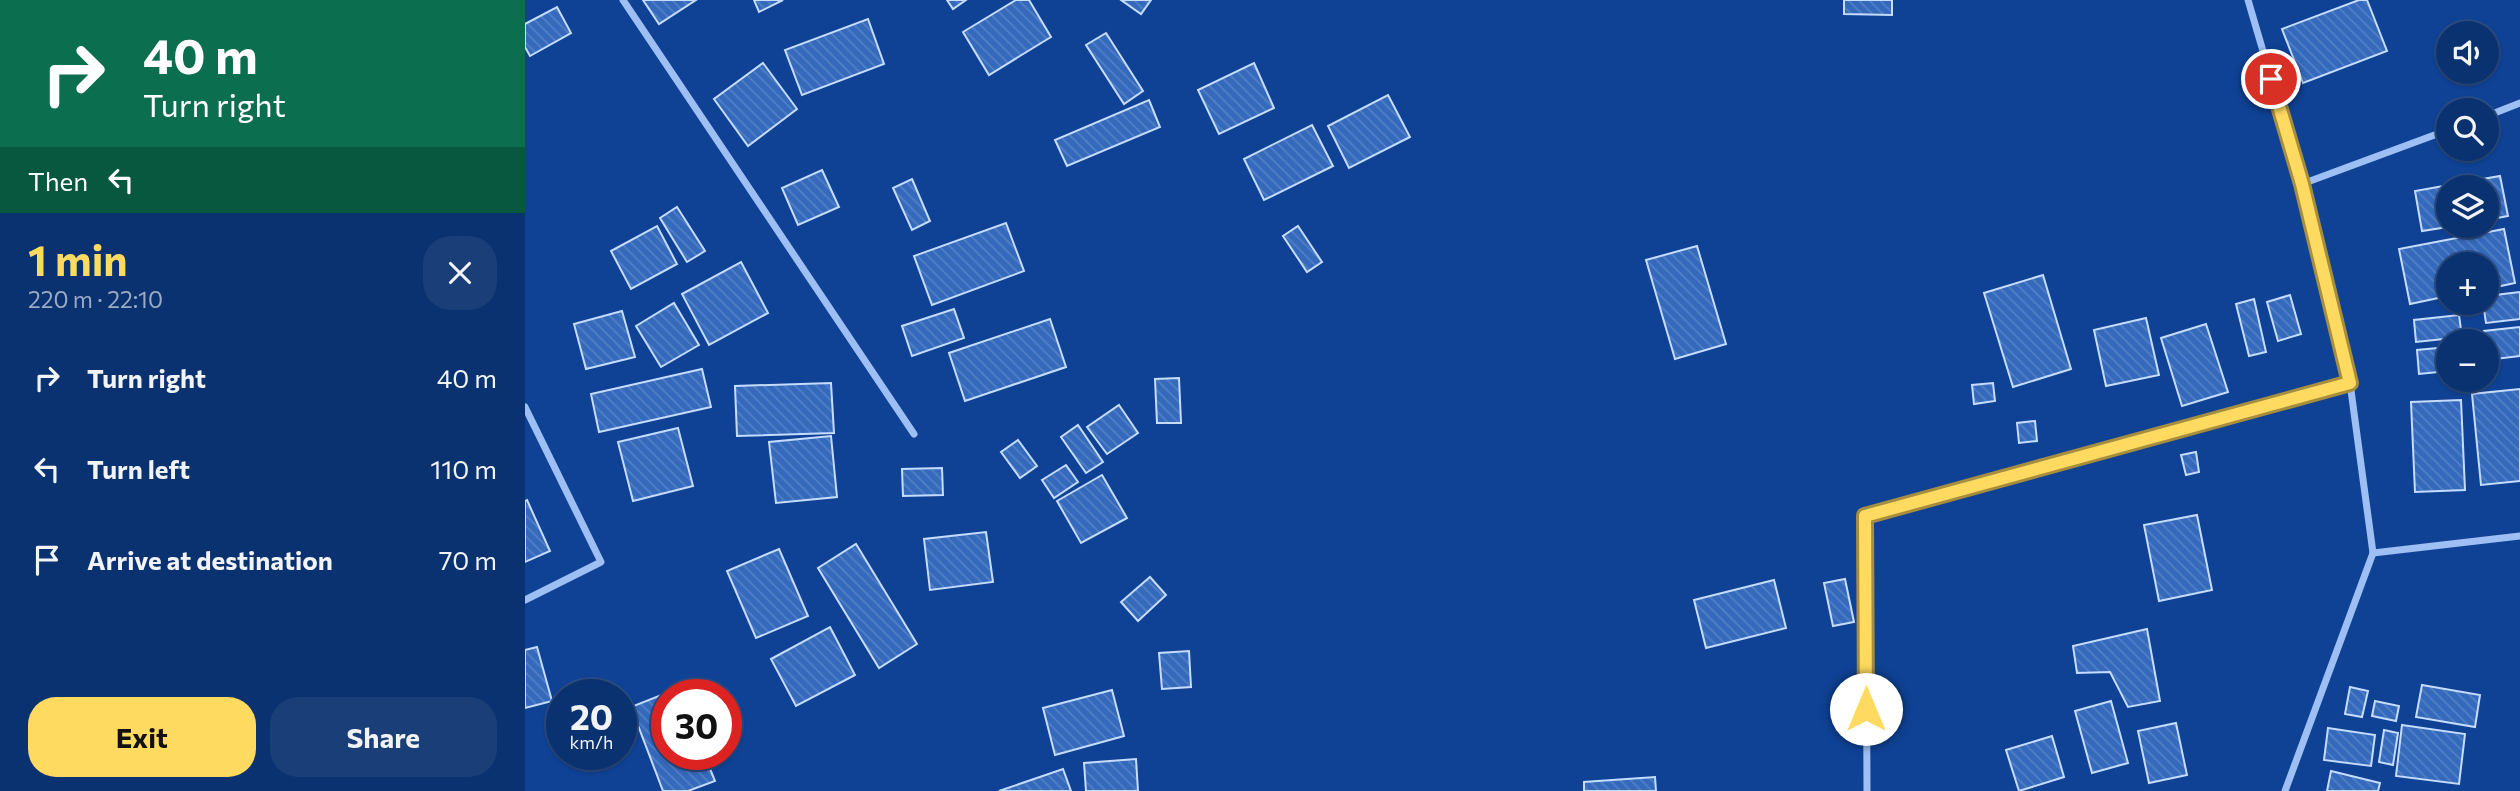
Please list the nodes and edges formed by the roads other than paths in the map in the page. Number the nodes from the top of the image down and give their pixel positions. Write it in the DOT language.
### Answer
graph roads {
  1 [pos="624,0"];
  2 [pos="2248,0"];
  3 [pos="2520,103"];
  4 [pos="2499,111"];
  5 [pos="2436,134"];
  6 [pos="2302,184"];
  7 [pos="2350,383"];
  8 [pos="525,407"];
  9 [pos="914,434"];
  10 [pos="2520,536"];
  11 [pos="2373,553"];
  12 [pos="525,600"];
  13 [pos="1867,791"];
  14 [pos="2285,791"];
  1 -- 9 [label="street"];
  2 -- 6 [label="street"];
  3 -- 4 [label="street"];
  5 -- 6 [label="street"];
  6 -- 7 [label="street"];
  7 -- 11 [label="street"];
  7 -- 13 [label="street"];
  8 -- 12 [label="street"];
  10 -- 11 [label="street"];
  11 -- 14 [label="street"];
}
